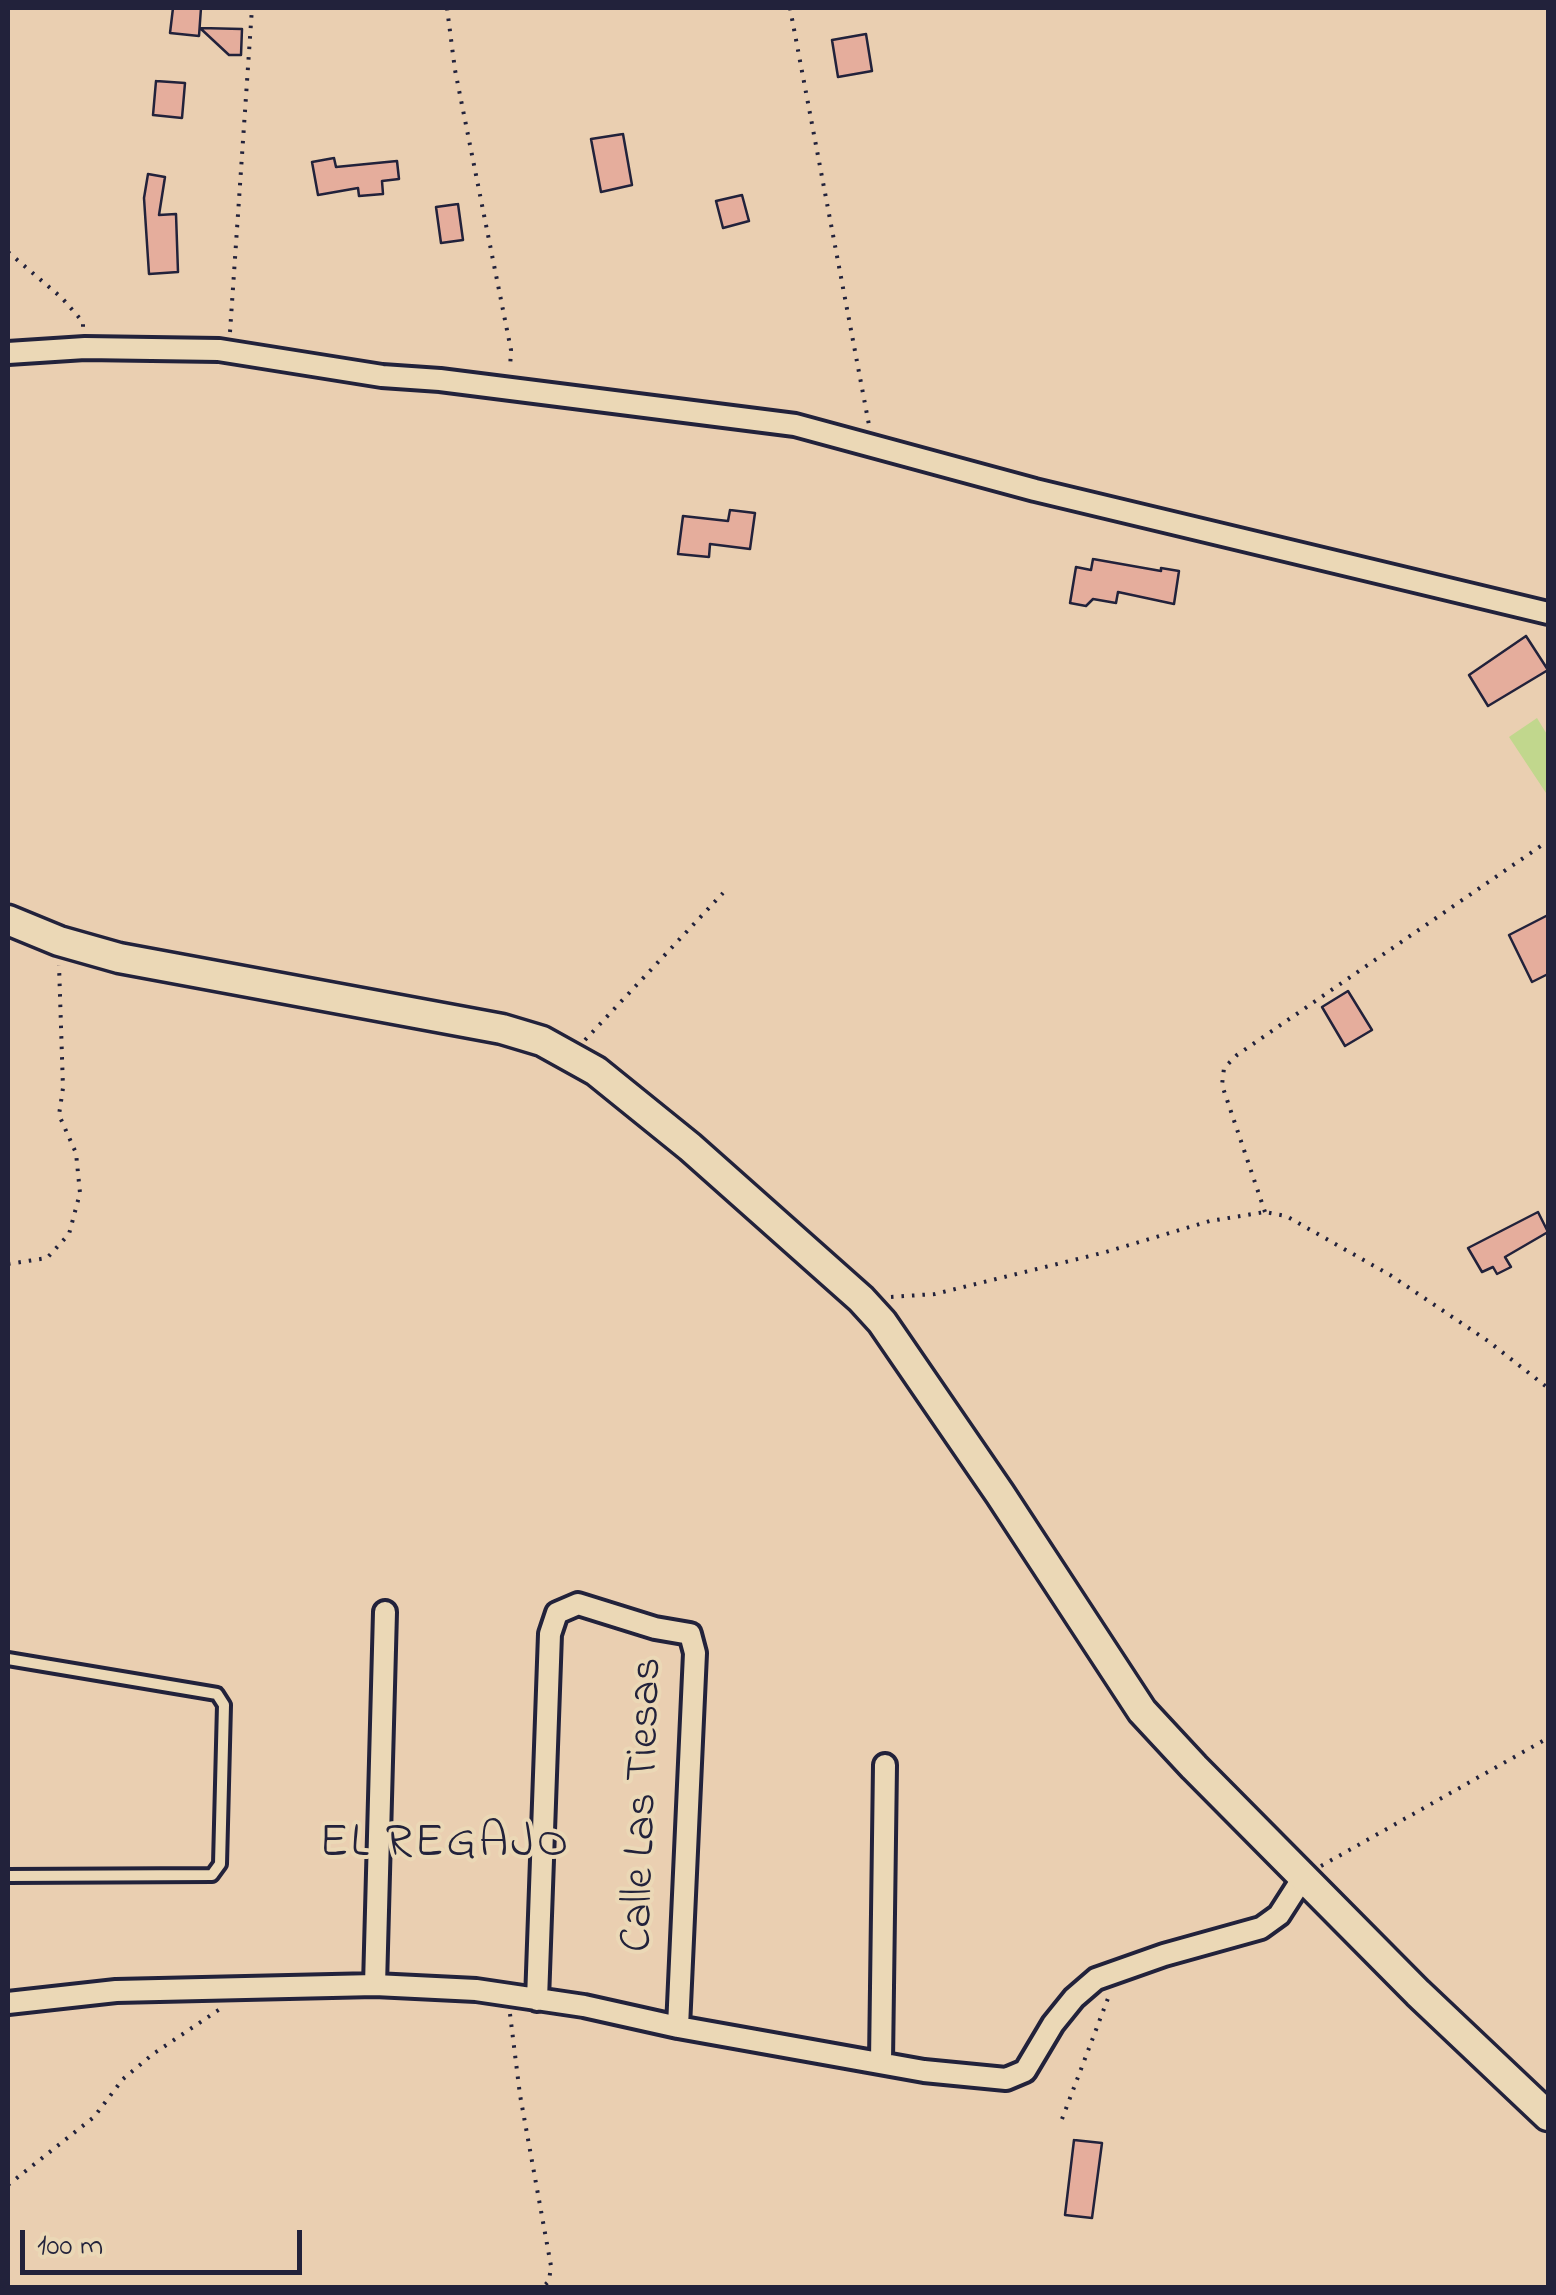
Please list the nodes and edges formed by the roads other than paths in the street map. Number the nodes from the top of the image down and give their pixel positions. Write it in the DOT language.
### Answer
graph roads {
  1 [pos="8,352"];
  2 [pos="1548,612"];
  3 [pos="8,920"];
  4 [pos="385,1612"];
  5 [pos="8,1658"];
  6 [pos="885,1765"];
  7 [pos="8,1876"];
  8 [pos="1304,1876"];
  9 [pos="375,1985"];
  10 [pos="537,2000"];
  11 [pos="8,2003"];
  12 [pos="678,2026"];
  13 [pos="881,2062"];
  14 [pos="1548,2116"];
  1 -- 2 [label="street"];
  3 -- 8 [label="street"];
  4 -- 9 [label="street"];
  5 -- 7 [label="lane"];
  6 -- 13 [label="street"];
  8 -- 13 [label="street, Calle Las Tiesas"];
  8 -- 14 [label="street"];
  9 -- 10 [label="street, Calle Las Tiesas"];
  9 -- 11 [label="street, Calle Las Tiesas"];
  10 -- 12 [label="street, Calle Las Tiesas"];
  10 -- 12 [label="street, Calle Las Tiesas"];
  12 -- 13 [label="street, Calle Las Tiesas"];
}
